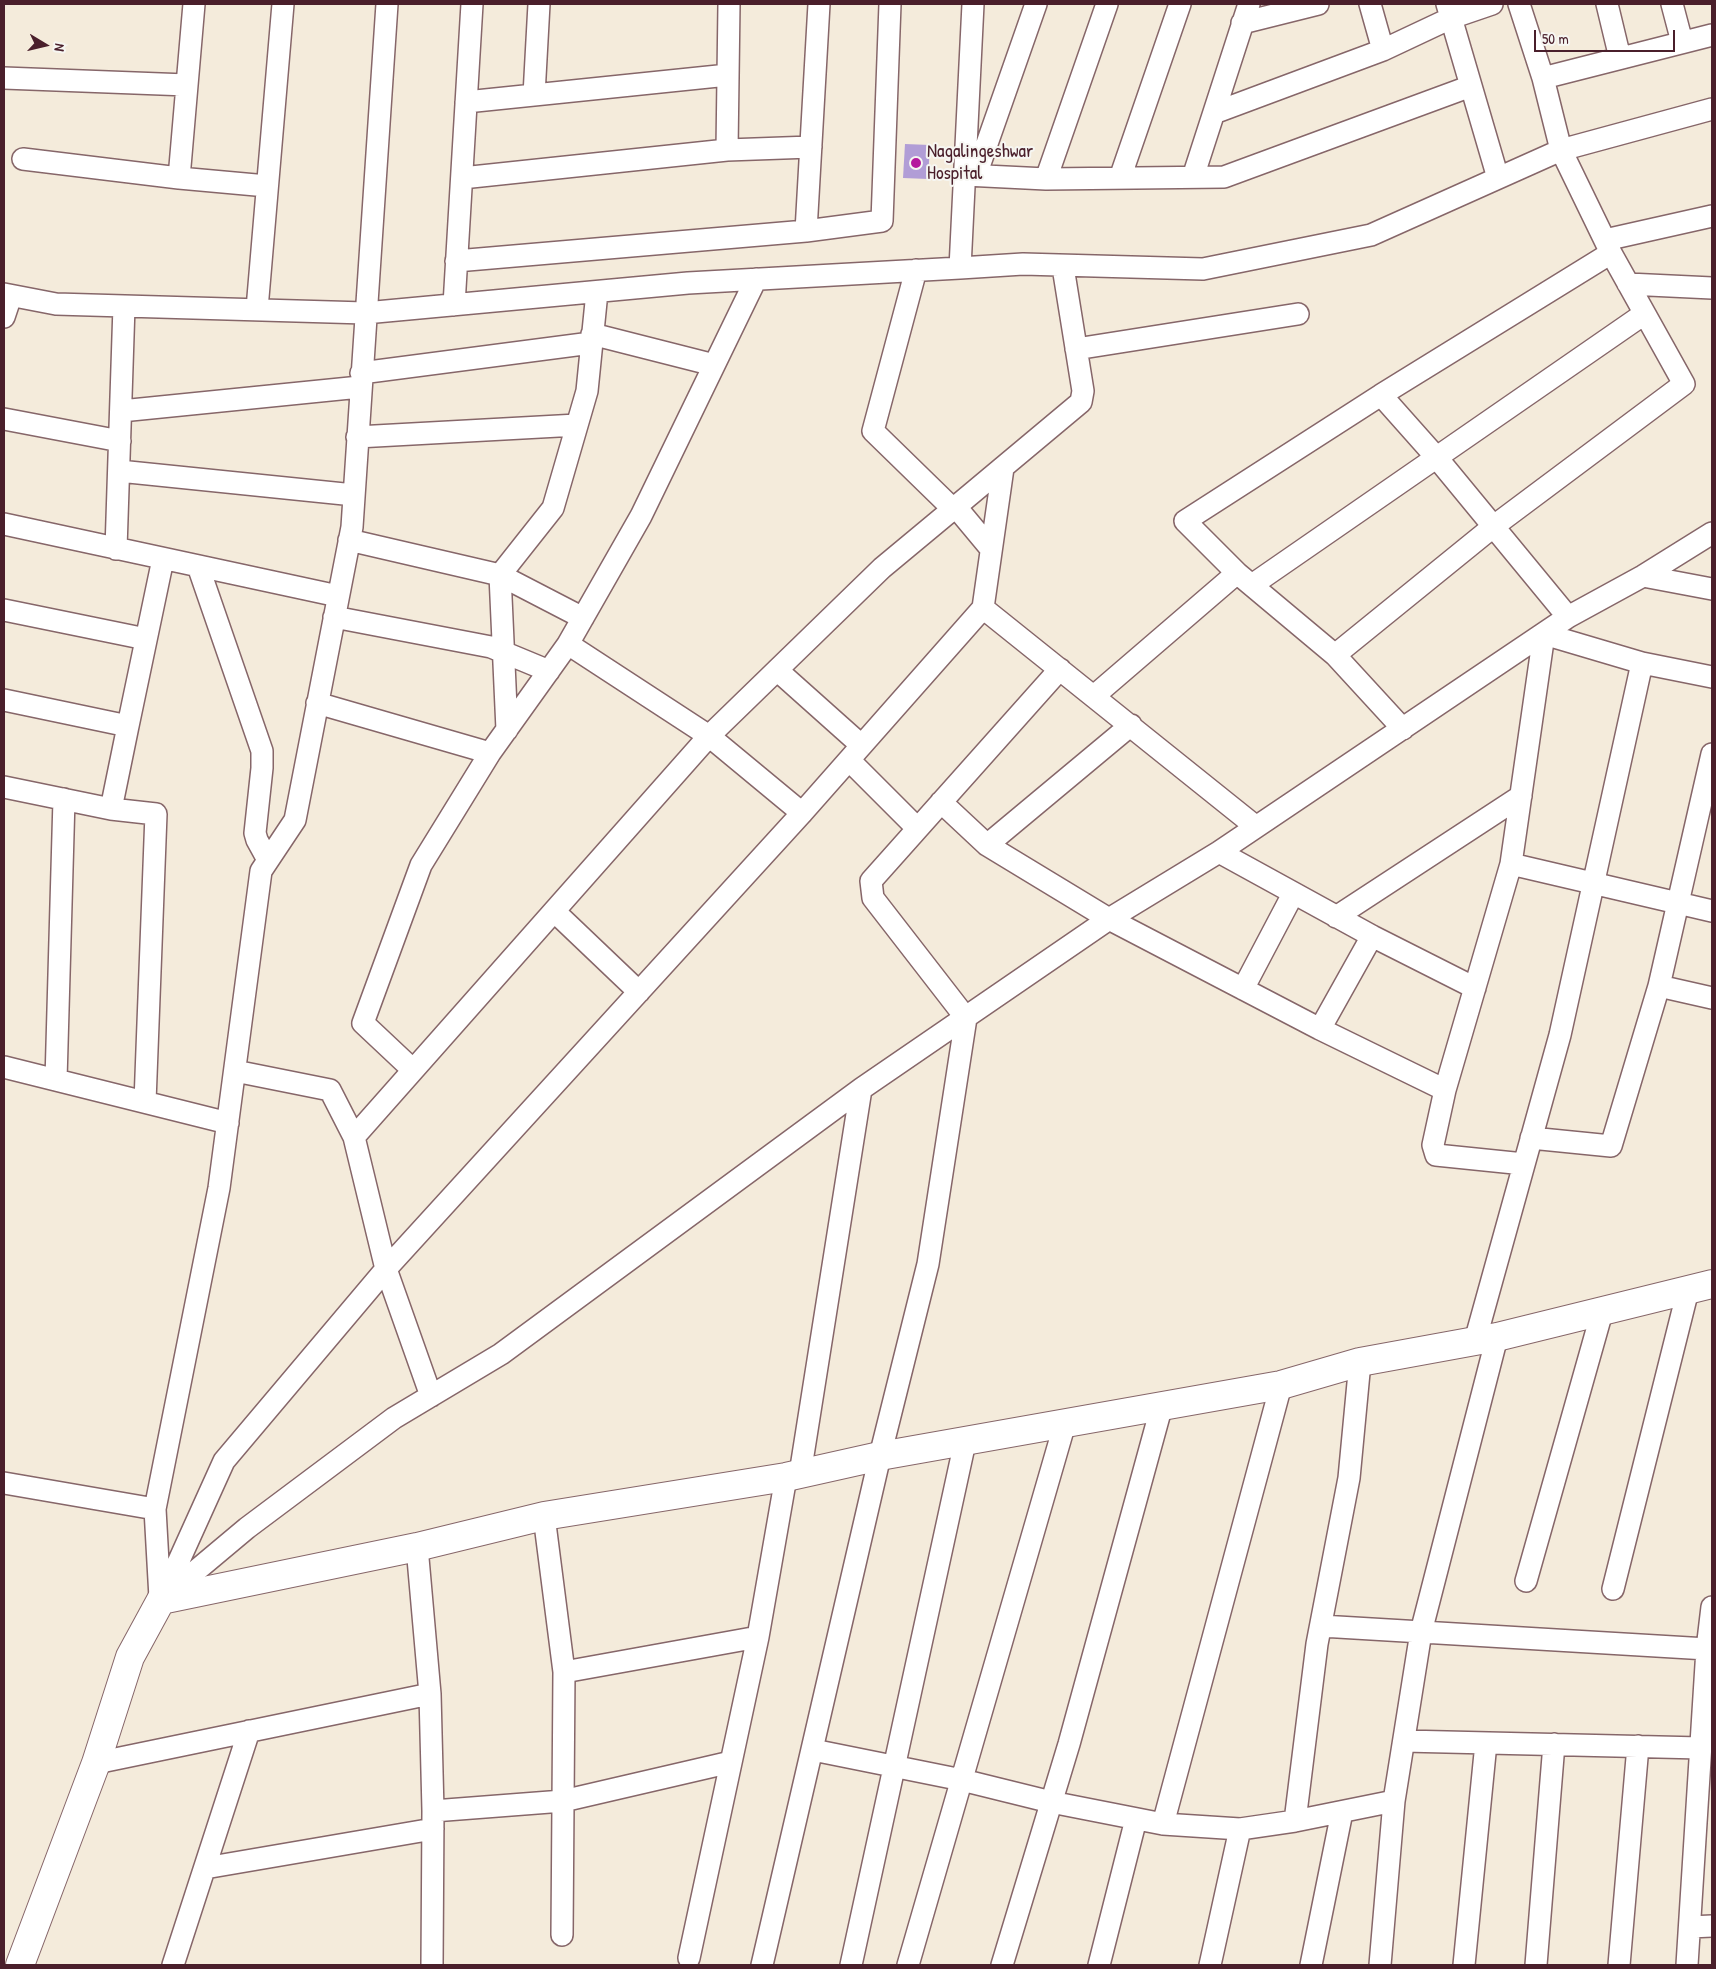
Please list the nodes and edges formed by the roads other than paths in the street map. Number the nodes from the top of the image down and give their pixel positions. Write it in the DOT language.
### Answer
graph roads {
  1 [pos="194,4"];
  2 [pos="283,4"];
  3 [pos="387,4"];
  4 [pos="472,4"];
  5 [pos="539,4"];
  6 [pos="729,4"];
  7 [pos="819,4"];
  8 [pos="890,4"];
  9 [pos="973,4"];
  10 [pos="1036,4"];
  11 [pos="1106,4"];
  12 [pos="1180,4"];
  13 [pos="1318,4"];
  14 [pos="1370,4"];
  15 [pos="1492,4"];
  16 [pos="1519,4"];
  17 [pos="1607,4"];
  18 [pos="1672,4"];
  19 [pos="1449,11"];
  20 [pos="1245,13"];
  21 [pos="1712,35"];
  22 [pos="1682,42"];
  23 [pos="1383,50"];
  24 [pos="1620,58"];
  25 [pos="728,75"];
  26 [pos="4,78"];
  27 [pos="1543,78"];
  28 [pos="187,85"];
  29 [pos="1471,86"];
  30 [pos="534,95"];
  31 [pos="466,102"];
  32 [pos="1712,110"];
  33 [pos="1214,113"];
  34 [pos="811,147"];
  35 [pos="727,150"];
  36 [pos="1561,150"];
  37 [pos="23,159"];
  38 [pos="970,175"];
  39 [pos="1193,177"];
  40 [pos="179,178"];
  41 [pos="462,178"];
  42 [pos="1120,178"];
  43 [pos="1498,178"];
  44 [pos="1046,180"];
  45 [pos="267,186"];
  46 [pos="1712,216"];
  47 [pos="806,232"];
  48 [pos="1608,246"];
  49 [pos="456,261"];
  50 [pos="1063,267"];
  51 [pos="960,268"];
  52 [pos="916,270"];
  53 [pos="756,279"];
  54 [pos="1628,284"];
  55 [pos="1712,288"];
  56 [pos="597,292"];
  57 [pos="8,295"];
  58 [pos="454,305"];
  59 [pos="124,306"];
  60 [pos="257,309"];
  61 [pos="365,313"];
  62 [pos="1298,314"];
  63 [pos="1644,314"];
  64 [pos="4,317"];
  65 [pos="592,338"];
  66 [pos="1076,349"];
  67 [pos="714,365"];
  68 [pos="361,380"];
  69 [pos="1381,395"];
  70 [pos="121,411"];
  71 [pos="4,419"];
  72 [pos="577,425"];
  73 [pos="357,437"];
  74 [pos="120,441"];
  75 [pos="1437,458"];
  76 [pos="1003,468"];
  77 [pos="119,471"];
  78 [pos="354,495"];
  79 [pos="954,508"];
  80 [pos="4,524"];
  81 [pos="1494,526"];
  82 [pos="1712,533"];
  83 [pos="349,540"];
  84 [pos="116,549"];
  85 [pos="991,549"];
  86 [pos="163,559"];
  87 [pos="198,566"];
  88 [pos="500,575"];
  89 [pos="1643,576"];
  90 [pos="1244,579"];
  91 [pos="1712,589"];
  92 [pos="336,607"];
  93 [pos="983,608"];
  94 [pos="4,610"];
  95 [pos="1568,617"];
  96 [pos="583,618"];
  97 [pos="1544,634"];
  98 [pos="146,639"];
  99 [pos="568,644"];
  100 [pos="503,651"];
  101 [pos="1335,655"];
  102 [pos="1642,663"];
  103 [pos="1060,669"];
  104 [pos="777,670"];
  105 [pos="549,671"];
  106 [pos="1712,677"];
  107 [pos="1094,696"];
  108 [pos="4,700"];
  109 [pos="317,703"];
  110 [pos="1131,725"];
  111 [pos="128,726"];
  112 [pos="1403,729"];
  113 [pos="507,730"];
  114 [pos="709,736"];
  115 [pos="855,752"];
  116 [pos="490,753"];
  117 [pos="1712,754"];
  118 [pos="4,787"];
  119 [pos="1521,796"];
  120 [pos="64,799"];
  121 [pos="941,802"];
  122 [pos="111,808"];
  123 [pos="802,813"];
  124 [pos="1705,821"];
  125 [pos="1255,826"];
  126 [pos="917,828"];
  127 [pos="987,845"];
  128 [pos="1219,852"];
  129 [pos="268,860"];
  130 [pos="1511,864"];
  131 [pos="1594,882"];
  132 [pos="1294,894"];
  133 [pos="1679,903"];
  134 [pos="554,911"];
  135 [pos="1712,912"];
  136 [pos="1336,917"];
  137 [pos="1109,919"];
  138 [pos="1372,936"];
  139 [pos="1658,986"];
  140 [pos="1475,988"];
  141 [pos="1243,989"];
  142 [pos="639,992"];
  143 [pos="1712,998"];
  144 [pos="966,1018"];
  145 [pos="1320,1029"];
  146 [pos="4,1067"];
  147 [pos="235,1070"];
  148 [pos="413,1070"];
  149 [pos="56,1080"];
  150 [pos="861,1090"];
  151 [pos="1444,1090"];
  152 [pos="145,1102"];
  153 [pos="228,1123"];
  154 [pos="354,1136"];
  155 [pos="1531,1138"];
  156 [pos="1524,1164"];
  157 [pos="386,1269"];
  158 [pos="1700,1287"];
  159 [pos="1602,1312"];
  160 [pos="1486,1339"];
  161 [pos="1360,1362"];
  162 [pos="1281,1384"];
  163 [pos="431,1396"];
  164 [pos="1162,1405"];
  165 [pos="1065,1423"];
  166 [pos="965,1442"];
  167 [pos="880,1456"];
  168 [pos="793,1475"];
  169 [pos="4,1483"];
  170 [pos="155,1508"];
  171 [pos="544,1516"];
  172 [pos="417,1547"];
  173 [pos="1526,1581"];
  174 [pos="1613,1588"];
  175 [pos="161,1600"];
  176 [pos="1712,1607"];
  177 [pos="1320,1626"];
  178 [pos="1421,1632"];
  179 [pos="758,1637"];
  180 [pos="1710,1641"];
  181 [pos="564,1672"];
  182 [pos="430,1694"];
  183 [pos="249,1731"];
  184 [pos="1705,1735"];
  185 [pos="1404,1741"];
  186 [pos="1486,1743"];
  187 [pos="1554,1744"];
  188 [pos="1638,1746"];
  189 [pos="813,1750"];
  190 [pos="730,1762"];
  191 [pos="96,1763"];
  192 [pos="895,1766"];
  193 [pos="962,1780"];
  194 [pos="563,1801"];
  195 [pos="1394,1801"];
  196 [pos="1051,1802"];
  197 [pos="1342,1812"];
  198 [pos="1136,1819"];
  199 [pos="433,1820"];
  200 [pos="1295,1821"];
  201 [pos="1162,1824"];
  202 [pos="1240,1829"];
  203 [pos="205,1868"];
  204 [pos="1712,1926"];
  205 [pos="1690,1927"];
  206 [pos="562,1935"];
  207 [pos="689,1958"];
  208 [pos="20,1965"];
  209 [pos="173,1965"];
  210 [pos="432,1965"];
  211 [pos="762,1965"];
  212 [pos="851,1965"];
  213 [pos="908,1965"];
  214 [pos="1002,1965"];
  215 [pos="1099,1965"];
  216 [pos="1210,1965"];
  217 [pos="1311,1965"];
  218 [pos="1380,1965"];
  219 [pos="1464,1965"];
  220 [pos="1536,1965"];
  221 [pos="1619,1965"];
  222 [pos="1687,1965"];
  1 -- 28 [label="street"];
  2 -- 45 [label="street"];
  3 -- 61 [label="street"];
  4 -- 31 [label="street"];
  5 -- 30 [label="street"];
  6 -- 25 [label="street"];
  7 -- 34 [label="street"];
  8 -- 47 [label="street"];
  9 -- 38 [label="street"];
  10 -- 38 [label="street"];
  11 -- 44 [label="street"];
  12 -- 42 [label="street"];
  13 -- 20 [label="street"];
  14 -- 23 [label="street"];
  15 -- 19 [label="street"];
  16 -- 27 [label="street"];
  17 -- 24 [label="street"];
  18 -- 22 [label="street"];
  19 -- 23 [label="street"];
  19 -- 29 [label="street"];
  20 -- 33 [label="street"];
  21 -- 22 [label="street"];
  22 -- 24 [label="street"];
  23 -- 33 [label="street"];
  24 -- 27 [label="street"];
  25 -- 30 [label="street"];
  25 -- 35 [label="street"];
  26 -- 28 [label="street"];
  27 -- 36 [label="street"];
  28 -- 40 [label="street"];
  29 -- 39 [label="street"];
  29 -- 43 [label="street"];
  30 -- 31 [label="street"];
  31 -- 41 [label="street"];
  32 -- 36 [label="street"];
  33 -- 39 [label="street"];
  34 -- 35 [label="street"];
  34 -- 47 [label="street"];
  35 -- 41 [label="street"];
  36 -- 43 [label="street"];
  36 -- 48 [label="street"];
  37 -- 40 [label="street"];
  38 -- 44 [label="street"];
  38 -- 51 [label="street"];
  39 -- 42 [label="street"];
  40 -- 45 [label="street"];
  41 -- 49 [label="street"];
  42 -- 44 [label="street"];
  43 -- 50 [label="street"];
  45 -- 60 [label="street"];
  46 -- 48 [label="street"];
  47 -- 49 [label="street"];
  48 -- 54 [label="street"];
  48 -- 69 [label="street"];
  49 -- 58 [label="street"];
  50 -- 51 [label="street"];
  50 -- 66 [label="street"];
  51 -- 52 [label="street"];
  52 -- 53 [label="street"];
  52 -- 79 [label="street"];
  53 -- 56 [label="street"];
  53 -- 67 [label="street"];
  54 -- 55 [label="street"];
  54 -- 63 [label="street"];
  56 -- 58 [label="street"];
  56 -- 65 [label="street"];
  57 -- 59 [label="street"];
  57 -- 64 [label="street"];
  58 -- 61 [label="street"];
  59 -- 60 [label="street"];
  59 -- 70 [label="street"];
  60 -- 61 [label="street"];
  61 -- 68 [label="street"];
  62 -- 66 [label="street"];
  63 -- 75 [label="street"];
  63 -- 81 [label="street"];
  65 -- 67 [label="street"];
  65 -- 68 [label="street"];
  65 -- 72 [label="street"];
  66 -- 76 [label="street"];
  67 -- 96 [label="street"];
  68 -- 70 [label="street"];
  68 -- 73 [label="street"];
  69 -- 75 [label="street"];
  69 -- 90 [label="street"];
  70 -- 74 [label="street"];
  71 -- 74 [label="street"];
  72 -- 73 [label="street"];
  72 -- 88 [label="street"];
  73 -- 78 [label="street"];
  74 -- 77 [label="street"];
  75 -- 81 [label="street"];
  75 -- 90 [label="street"];
  76 -- 79 [label="street"];
  76 -- 85 [label="street"];
  77 -- 78 [label="street"];
  77 -- 84 [label="street"];
  78 -- 83 [label="street"];
  79 -- 85 [label="street"];
  79 -- 104 [label="street"];
  80 -- 84 [label="street"];
  81 -- 95 [label="street"];
  81 -- 101 [label="street"];
  82 -- 89 [label="street"];
  83 -- 88 [label="street"];
  83 -- 92 [label="street"];
  84 -- 86 [label="street"];
  85 -- 93 [label="street"];
  86 -- 87 [label="street"];
  86 -- 98 [label="street"];
  87 -- 92 [label="street"];
  87 -- 129 [label="street"];
  88 -- 96 [label="street"];
  88 -- 100 [label="street"];
  89 -- 91 [label="street"];
  89 -- 95 [label="street"];
  90 -- 101 [label="street"];
  90 -- 107 [label="street"];
  92 -- 100 [label="street"];
  92 -- 109 [label="street"];
  93 -- 103 [label="street"];
  93 -- 115 [label="street"];
  94 -- 98 [label="street"];
  95 -- 97 [label="street"];
  96 -- 99 [label="street"];
  97 -- 102 [label="street"];
  97 -- 112 [label="street"];
  97 -- 119 [label="street"];
  98 -- 111 [label="street"];
  99 -- 105 [label="street"];
  99 -- 114 [label="street"];
  100 -- 105 [label="street"];
  100 -- 113 [label="street"];
  101 -- 112 [label="street"];
  102 -- 106 [label="street"];
  102 -- 131 [label="street"];
  103 -- 107 [label="street"];
  103 -- 121 [label="street"];
  104 -- 114 [label="street"];
  104 -- 115 [label="street"];
  105 -- 113 [label="street"];
  107 -- 110 [label="street"];
  108 -- 111 [label="street"];
  109 -- 116 [label="street"];
  109 -- 129 [label="street"];
  110 -- 125 [label="street"];
  110 -- 127 [label="street"];
  111 -- 122 [label="street"];
  112 -- 125 [label="street"];
  113 -- 116 [label="street"];
  114 -- 123 [label="street"];
  114 -- 134 [label="street"];
  115 -- 123 [label="street"];
  115 -- 126 [label="street"];
  116 -- 148 [label="street"];
  117 -- 124 [label="street"];
  118 -- 120 [label="street"];
  119 -- 130 [label="street"];
  119 -- 136 [label="street"];
  120 -- 122 [label="street"];
  120 -- 149 [label="street"];
  121 -- 126 [label="street"];
  121 -- 127 [label="street"];
  122 -- 152 [label="street"];
  123 -- 142 [label="street"];
  124 -- 133 [label="street"];
  125 -- 128 [label="street"];
  126 -- 144 [label="street"];
  127 -- 137 [label="street"];
  128 -- 132 [label="street"];
  128 -- 137 [label="street"];
  129 -- 147 [label="street"];
  130 -- 131 [label="street"];
  130 -- 140 [label="street"];
  131 -- 133 [label="street"];
  131 -- 155 [label="street"];
  132 -- 136 [label="street"];
  132 -- 141 [label="street"];
  133 -- 135 [label="street"];
  133 -- 139 [label="street"];
  134 -- 142 [label="street"];
  134 -- 148 [label="street"];
  136 -- 138 [label="street"];
  137 -- 141 [label="street"];
  137 -- 144 [label="street"];
  138 -- 140 [label="street"];
  138 -- 145 [label="street"];
  139 -- 143 [label="street"];
  139 -- 155 [label="street"];
  140 -- 151 [label="street"];
  141 -- 145 [label="street"];
  142 -- 157 [label="street"];
  144 -- 150 [label="street"];
  144 -- 167 [label="street"];
  145 -- 151 [label="street"];
  146 -- 149 [label="street"];
  147 -- 153 [label="street"];
  147 -- 154 [label="street"];
  148 -- 154 [label="street"];
  149 -- 152 [label="street"];
  150 -- 163 [label="street"];
  150 -- 168 [label="street"];
  151 -- 156 [label="street"];
  152 -- 153 [label="street"];
  153 -- 170 [label="street"];
  154 -- 157 [label="street"];
  155 -- 156 [label="street"];
  156 -- 160 [label="street"];
  157 -- 163 [label="street"];
  157 -- 175 [label="street"];
  158 -- 159 [label="main road"];
  158 -- 174 [label="street"];
  159 -- 160 [label="main road"];
  159 -- 173 [label="street"];
  160 -- 161 [label="main road"];
  160 -- 178 [label="street"];
  161 -- 162 [label="main road"];
  161 -- 177 [label="street"];
  162 -- 164 [label="main road"];
  162 -- 201 [label="street"];
  163 -- 175 [label="street"];
  164 -- 165 [label="main road"];
  164 -- 196 [label="street"];
  165 -- 166 [label="main road"];
  165 -- 193 [label="street"];
  166 -- 167 [label="main road"];
  166 -- 192 [label="street"];
  167 -- 168 [label="main road"];
  167 -- 189 [label="street"];
  168 -- 171 [label="main road"];
  168 -- 179 [label="street"];
  169 -- 170 [label="street"];
  170 -- 175 [label="street"];
  171 -- 172 [label="main road"];
  171 -- 181 [label="street"];
  172 -- 175 [label="main road"];
  172 -- 182 [label="street"];
  175 -- 191 [label="main road"];
  176 -- 180 [label="street"];
  177 -- 178 [label="street"];
  177 -- 200 [label="street"];
  178 -- 180 [label="street"];
  178 -- 185 [label="street"];
  179 -- 181 [label="street"];
  179 -- 190 [label="street"];
  180 -- 184 [label="street"];
  181 -- 194 [label="street"];
  182 -- 183 [label="street"];
  182 -- 199 [label="street"];
  183 -- 191 [label="street"];
  183 -- 203 [label="street"];
  184 -- 188 [label="street"];
  184 -- 205 [label="street"];
  185 -- 186 [label="street"];
  185 -- 195 [label="street"];
  186 -- 187 [label="street"];
  186 -- 219 [label="street"];
  187 -- 188 [label="street"];
  187 -- 220 [label="street"];
  188 -- 221 [label="street"];
  189 -- 192 [label="street"];
  189 -- 211 [label="street"];
  190 -- 194 [label="street"];
  190 -- 207 [label="street"];
  191 -- 208 [label="main road"];
  192 -- 193 [label="street"];
  192 -- 212 [label="street"];
  193 -- 196 [label="street"];
  193 -- 213 [label="street"];
  194 -- 199 [label="street"];
  194 -- 206 [label="street"];
  195 -- 197 [label="street"];
  195 -- 218 [label="street"];
  196 -- 198 [label="street"];
  196 -- 214 [label="street"];
  197 -- 200 [label="street"];
  197 -- 217 [label="street"];
  198 -- 201 [label="street"];
  198 -- 215 [label="street"];
  199 -- 203 [label="street"];
  199 -- 210 [label="street"];
  200 -- 202 [label="street"];
  201 -- 202 [label="street"];
  202 -- 216 [label="street"];
  203 -- 209 [label="street"];
  204 -- 205 [label="street"];
  205 -- 222 [label="street"];
}
